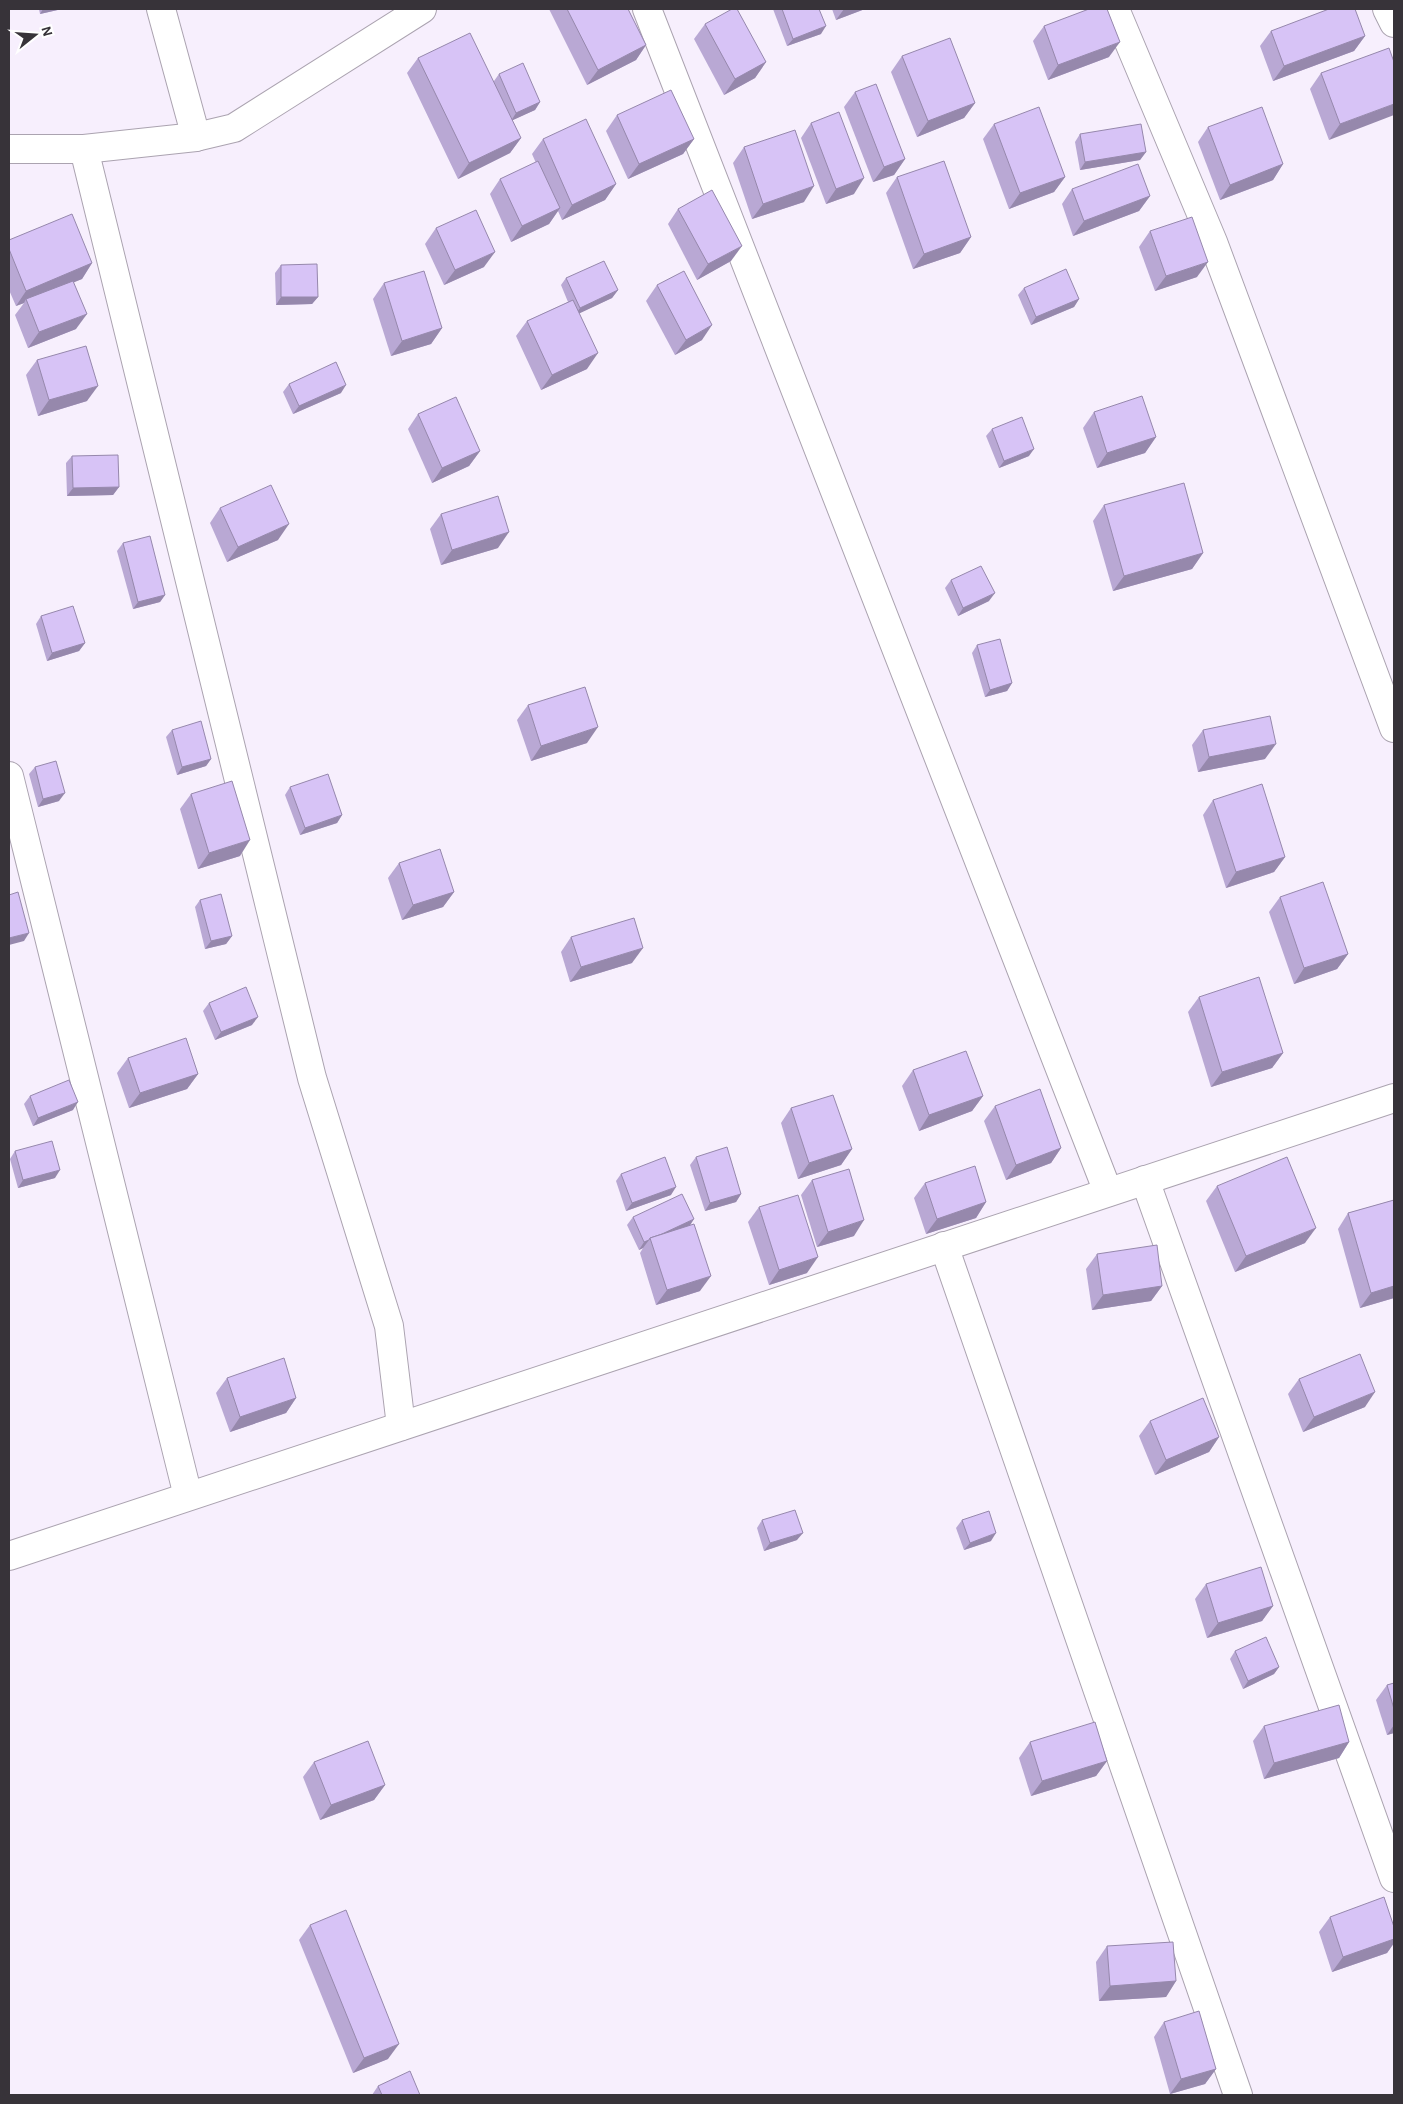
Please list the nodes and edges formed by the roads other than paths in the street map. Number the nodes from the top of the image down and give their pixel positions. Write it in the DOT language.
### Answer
graph roads {
  1 [pos="161,9"];
  2 [pos="422,9"];
  3 [pos="647,9"];
  4 [pos="1115,9"];
  5 [pos="1387,9"];
  6 [pos="396,17"];
  7 [pos="1394,23"];
  8 [pos="196,137"];
  9 [pos="9,149"];
  10 [pos="84,149"];
  11 [pos="1394,728"];
  12 [pos="9,776"];
  13 [pos="1394,1098"];
  14 [pos="1145,1180"];
  15 [pos="1108,1192"];
  16 [pos="944,1246"];
  17 [pos="401,1426"];
  18 [pos="188,1496"];
  19 [pos="9,1556"];
  20 [pos="1394,1878"];
  21 [pos="1238,2095"];
  1 -- 8 [label="street"];
  2 -- 6 [label="street"];
  3 -- 15 [label="street"];
  4 -- 11 [label="street"];
  5 -- 7 [label="street"];
  6 -- 8 [label="street"];
  8 -- 10 [label="street"];
  9 -- 10 [label="street"];
  10 -- 17 [label="street"];
  12 -- 18 [label="street"];
  13 -- 14 [label="street"];
  14 -- 15 [label="street"];
  14 -- 20 [label="street"];
  15 -- 16 [label="street"];
  16 -- 17 [label="street"];
  16 -- 21 [label="street"];
  17 -- 18 [label="street"];
  18 -- 19 [label="street"];
}
